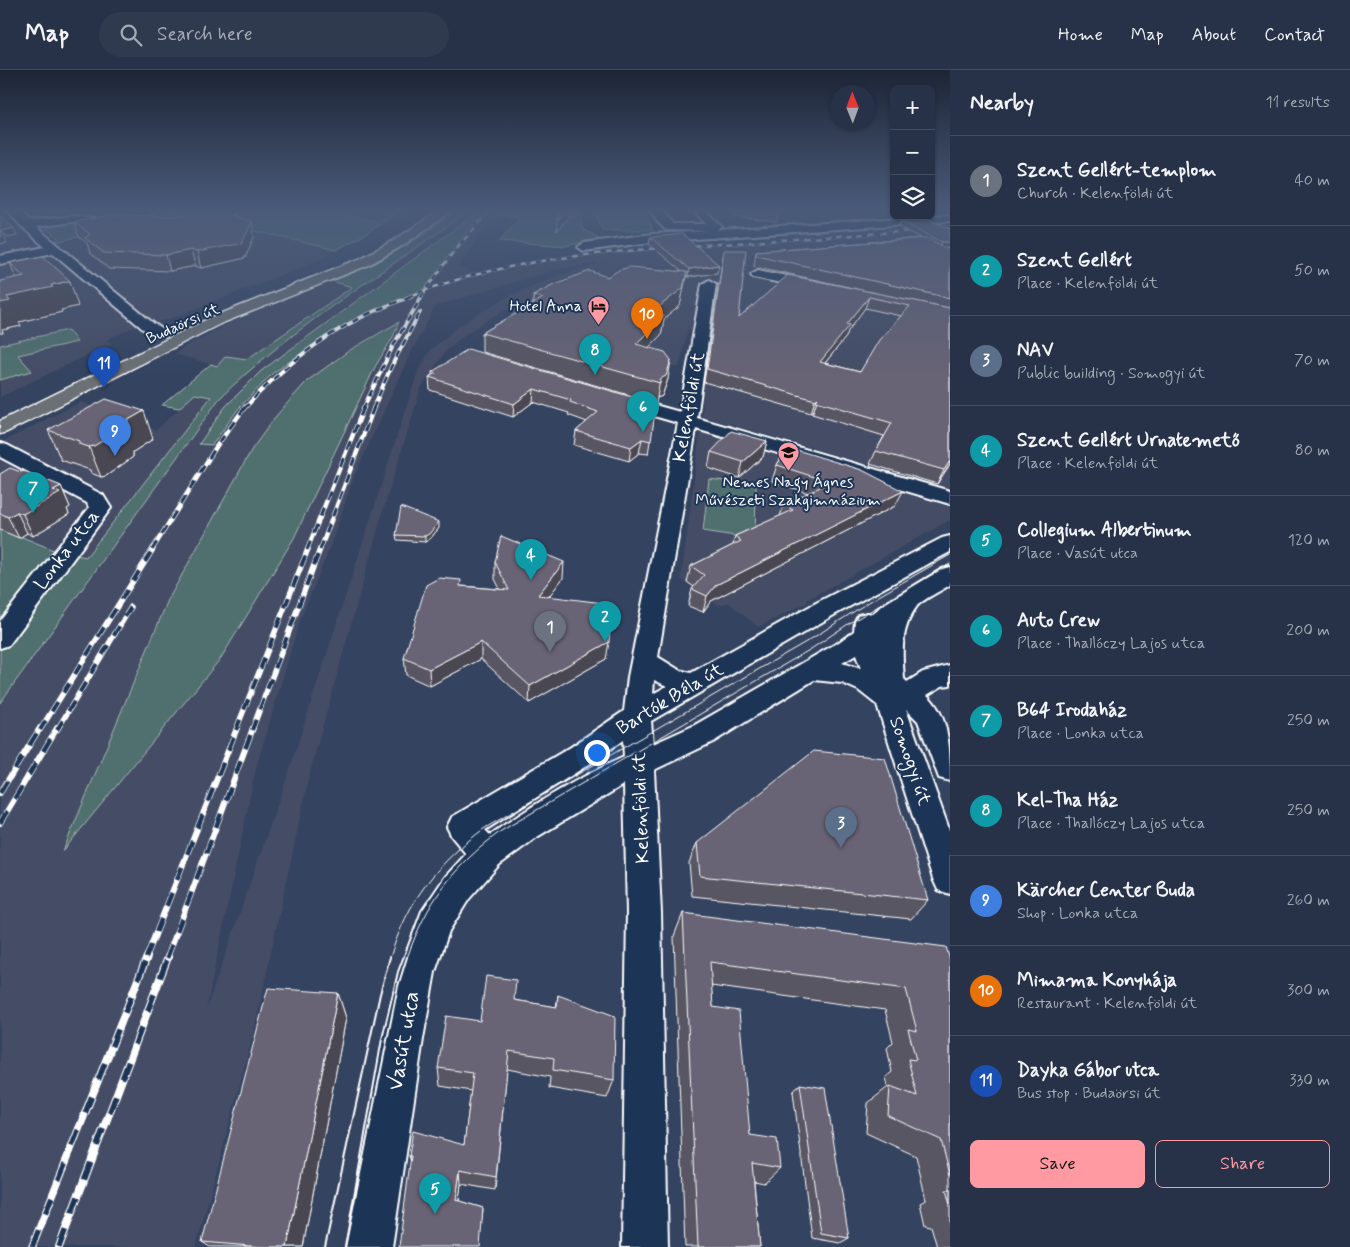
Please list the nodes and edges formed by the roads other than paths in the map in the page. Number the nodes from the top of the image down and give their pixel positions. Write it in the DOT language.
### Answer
graph roads {
  1 [pos="73,264"];
  2 [pos="340,264"];
  3 [pos="341,264"];
  4 [pos="758,274"];
  5 [pos="709,284"];
  6 [pos="835,291"];
  7 [pos="160,333"];
  8 [pos="609,397"];
  9 [pos="0,411"];
  10 [pos="688,420"];
  11 [pos="0,428"];
  12 [pos="0,449"];
  13 [pos="950,498"];
  14 [pos="950,543"];
  15 [pos="950,574"];
  16 [pos="880,581"];
  17 [pos="913,597"];
  18 [pos="866,636"];
  19 [pos="0,639"];
  20 [pos="644,661"];
  21 [pos="808,671"];
  22 [pos="950,675"];
  23 [pos="695,684"];
  24 [pos="896,693"];
  25 [pos="637,716"];
  26 [pos="640,762"];
  27 [pos="950,769"];
  28 [pos="487,855"];
  29 [pos="950,879"];
  30 [pos="369,1247"];
  31 [pos="645,1247"];
  1 -- 7 [label="street"];
  2 -- 7 [label="main road, Budaörsi út"];
  3 -- 11 [label="main road, Budaörsi út"];
  4 -- 6 [label="street"];
  5 -- 10 [label="street, Kelenföldi út"];
  7 -- 9 [label="main road, Budaörsi út"];
  8 -- 10 [label="street"];
  10 -- 13 [label="street"];
  10 -- 20 [label="street, Kelenföldi út"];
  12 -- 19 [label="street, Lonka utca"];
  14 -- 16 [label="street, Bartók Béla út"];
  15 -- 17 [label="street, Bartók Béla út"];
  16 -- 18 [label="street, Somogyi út"];
  16 -- 23 [label="street, Bartók Béla út"];
  17 -- 18 [label="street, Bartók Béla út"];
  17 -- 24 [label="street, Somogyi út"];
  18 -- 21 [label="street, Bartók Béla út"];
  18 -- 24 [label="street, Somogyi út"];
  20 -- 23 [label="street"];
  20 -- 25 [label="street, Kelenföldi út"];
  21 -- 24 [label="street"];
  21 -- 26 [label="street, Bartók Béla út"];
  22 -- 24 [label="street"];
  23 -- 25 [label="street, Bartók Béla út"];
  24 -- 27 [label="street, Somogyi út"];
  24 -- 29 [label="street, Somogyi út"];
  25 -- 26 [label="street, Kelenföldi út"];
  25 -- 28 [label="street, Bartók Béla út"];
  26 -- 28 [label="street, Bartók Béla út"];
  26 -- 31 [label="street, Kelenföldi út"];
  28 -- 30 [label="street, Vasút utca"];
}
